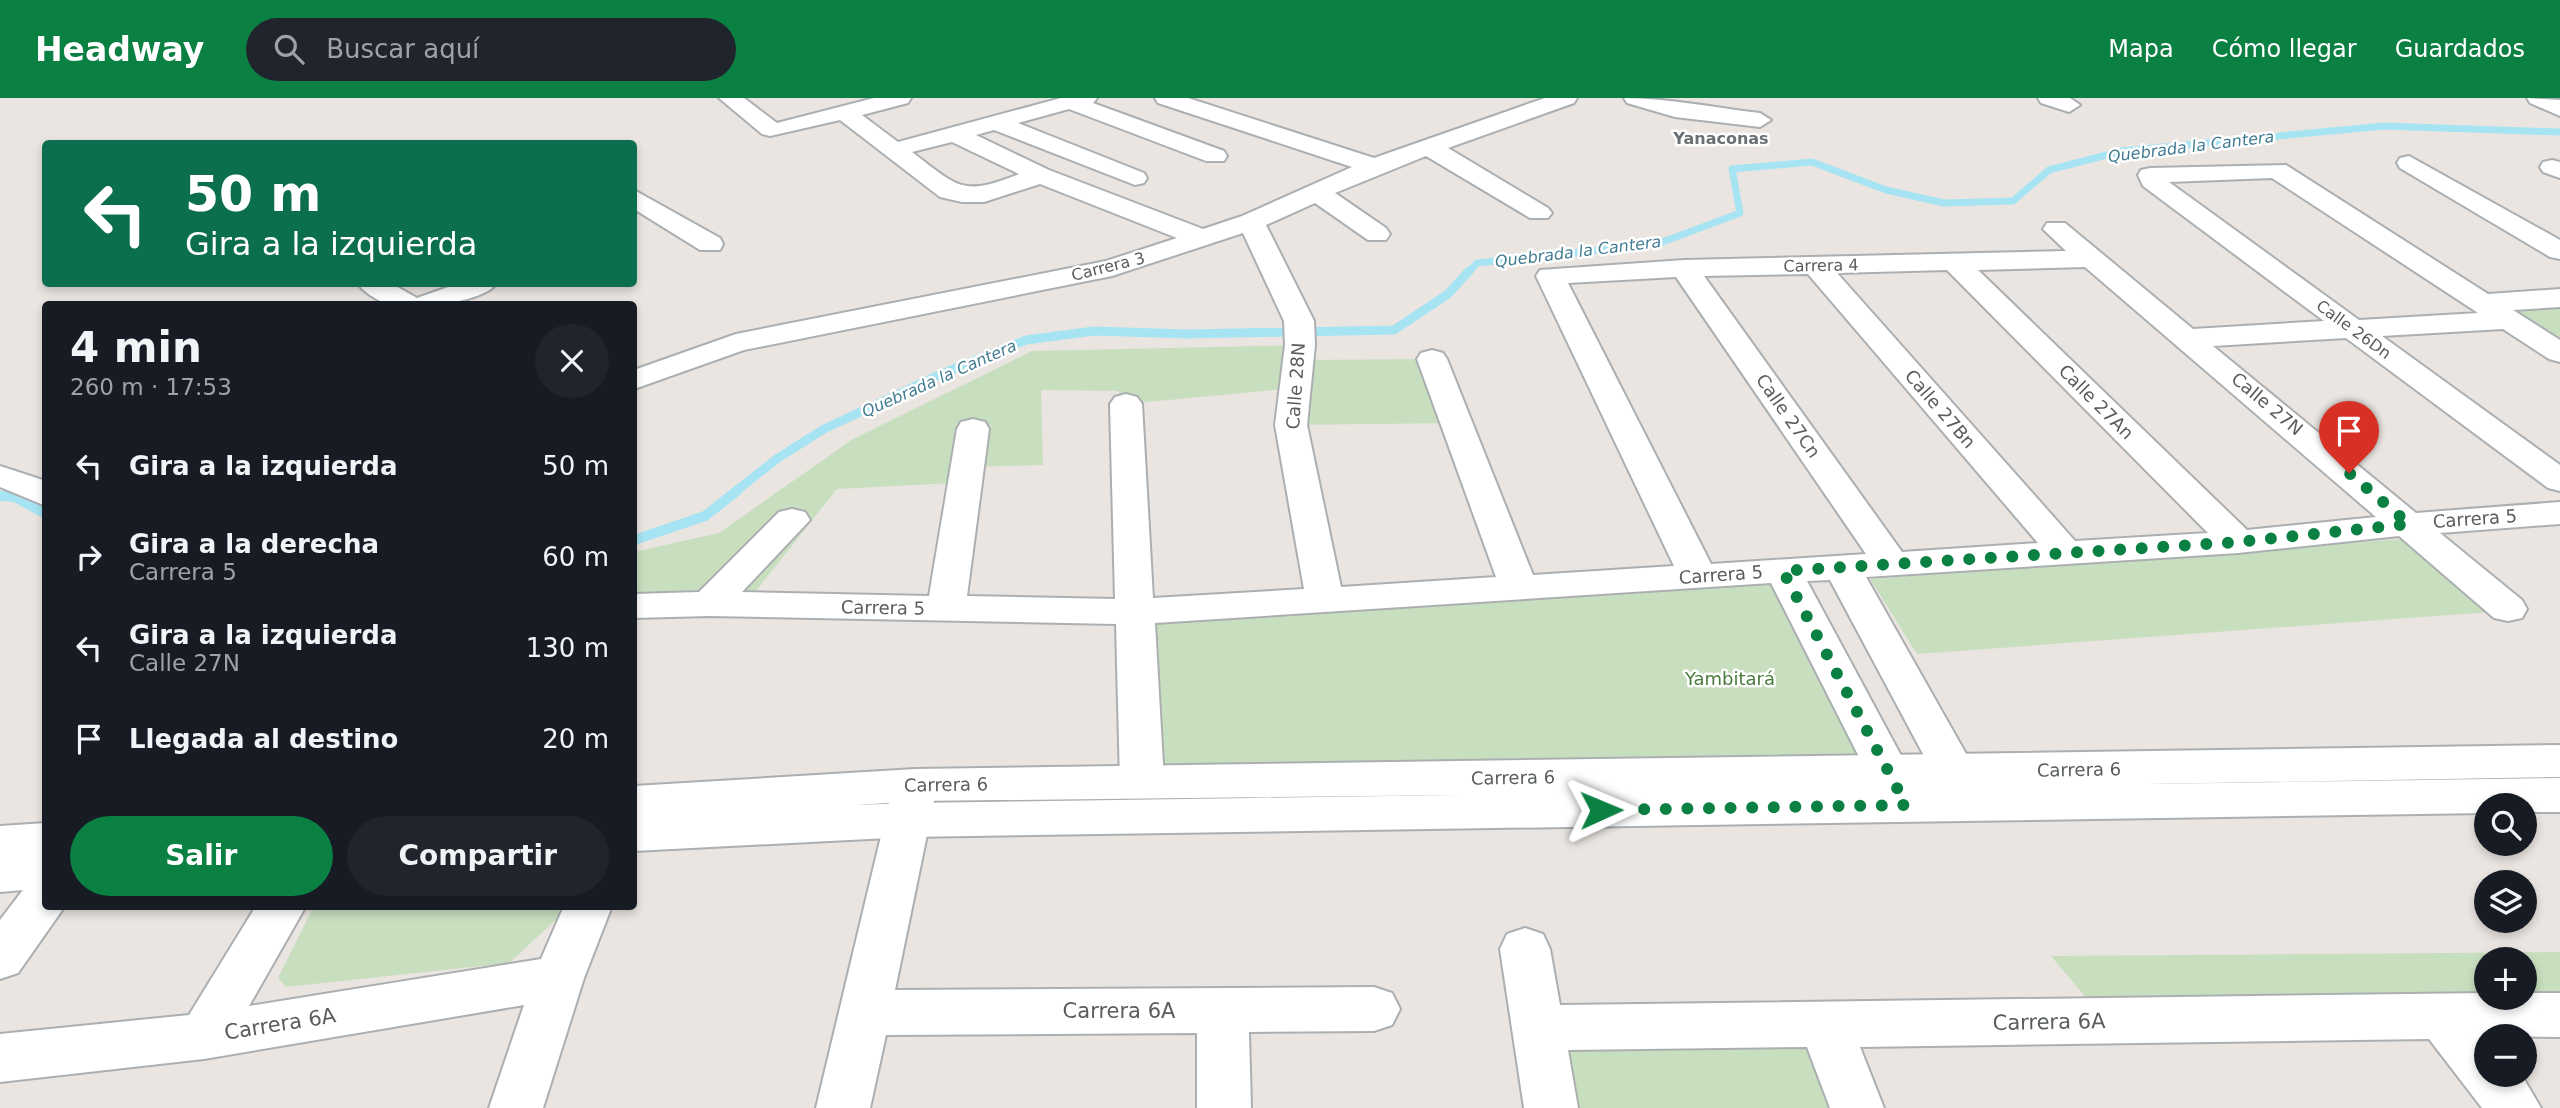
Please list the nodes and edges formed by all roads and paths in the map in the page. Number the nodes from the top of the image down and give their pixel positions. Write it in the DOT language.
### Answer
graph roads {
  1 [pos="730,98"];
  2 [pos="900,98"];
  3 [pos="1166,98"];
  4 [pos="1566,98"];
  5 [pos="1635,98"];
  6 [pos="2538,98"];
  7 [pos="1078,100"];
  8 [pos="2560,108"];
  9 [pos="845,113"];
  10 [pos="1760,120"];
  11 [pos="996,123"];
  12 [pos="957,135"];
  13 [pos="1429,147"];
  14 [pos="894,150"];
  15 [pos="1215,156"];
  16 [pos="2409,163"];
  17 [pos="1374,166"];
  18 [pos="1040,174"];
  19 [pos="1135,178"];
  20 [pos="1316,192"];
  21 [pos="637,200"];
  22 [pos="1539,213"];
  23 [pos="664,216"];
  24 [pos="1251,222"];
  25 [pos="637,226"];
  26 [pos="2056,229"];
  27 [pos="1377,234"];
  28 [pos="1202,238"];
  29 [pos="710,244"];
  30 [pos="2560,251"];
  31 [pos="2092,259"];
  32 [pos="1955,262"];
  33 [pos="1815,265"];
  34 [pos="1684,268"];
  35 [pos="377,287"];
  36 [pos="474,287"];
  37 [pos="2560,298"];
  38 [pos="402,301"];
  39 [pos="435,301"];
  40 [pos="2482,303"];
  41 [pos="2509,320"];
  42 [pos="2351,328"];
  43 [pos="2188,338"];
  44 [pos="2560,353"];
  45 [pos="1432,359"];
  46 [pos="637,379"];
  47 [pos="1126,404"];
  48 [pos="973,429"];
  49 [pos="0,476"];
  50 [pos="2560,481"];
  51 [pos="42,494"];
  52 [pos="2560,513"];
  53 [pos="792,520"];
  54 [pos="2409,524"];
  55 [pos="2238,542"];
  56 [pos="2066,553"];
  57 [pos="1892,564"];
  58 [pos="1842,567"];
  59 [pos="1783,571"];
  60 [pos="1698,576"];
  61 [pos="1519,588"];
  62 [pos="1325,600"];
  63 [pos="709,604"];
  64 [pos="637,607"];
  65 [pos="2508,609"];
  66 [pos="946,610"];
  67 [pos="1133,612"];
  68 [pos="2560,761"];
  69 [pos="1142,782"];
  70 [pos="1962,788"];
  71 [pos="1896,789"];
  72 [pos="2560,795"];
  73 [pos="911,802"];
  74 [pos="637,803"];
  75 [pos="637,834"];
  76 [pos="42,841"];
  77 [pos="0,844"];
  78 [pos="42,869"];
  79 [pos="0,873"];
  80 [pos="42,901"];
  81 [pos="280,910"];
  82 [pos="587,910"];
  83 [pos="1525,949"];
  84 [pos="0,958"];
  85 [pos="559,978"];
  86 [pos="1374,1009"];
  87 [pos="1223,1011"];
  88 [pos="864,1013"];
  89 [pos="2560,1015"];
  90 [pos="2443,1017"];
  91 [pos="1825,1025"];
  92 [pos="1538,1028"];
  93 [pos="204,1037"];
  94 [pos="2474,1057"];
  95 [pos="0,1058"];
  96 [pos="2497,1087"];
  97 [pos="516,1108"];
  98 [pos="843,1108"];
  99 [pos="1224,1108"];
  100 [pos="1551,1108"];
  101 [pos="1857,1108"];
  102 [pos="2514,1108"];
  1 -- 9 [label="street"];
  2 -- 9 [label="street"];
  3 -- 17 [label="street"];
  4 -- 13 [label="street, Carrera 3"];
  5 -- 10 [label="street"];
  6 -- 8 [label="street"];
  7 -- 11 [label="street"];
  7 -- 15 [label="street"];
  9 -- 14 [label="street"];
  11 -- 12 [label="street"];
  11 -- 19 [label="street"];
  12 -- 14 [label="street"];
  12 -- 18 [label="street"];
  13 -- 17 [label="street, Carrera 3"];
  13 -- 22 [label="street"];
  14 -- 18 [label="street"];
  16 -- 30 [label="street"];
  17 -- 20 [label="street, Carrera 3"];
  18 -- 28 [label="street"];
  20 -- 24 [label="street, Carrera 3"];
  20 -- 27 [label="street"];
  21 -- 23 [label="street"];
  23 -- 25 [label="street"];
  23 -- 29 [label="street"];
  24 -- 28 [label="street, Carrera 3"];
  24 -- 62 [label="street, Calle 28N"];
  26 -- 31 [label="street, Calle 27N"];
  28 -- 46 [label="street, Carrera 3"];
  31 -- 32 [label="street, Carrera 4"];
  31 -- 43 [label="street, Calle 27N"];
  32 -- 33 [label="street, Carrera 4"];
  32 -- 55 [label="street, Calle 27An"];
  33 -- 34 [label="street, Carrera 4"];
  33 -- 56 [label="street, Calle 27Bn"];
  34 -- 57 [label="street, Calle 27Cn"];
  34 -- 60 [label="street, Carrera 4"];
  35 -- 38 [label="street"];
  36 -- 39 [label="street"];
  37 -- 40 [label="street"];
  40 -- 41 [label="street"];
  40 -- 42 [label="street, Calle 26Dn"];
  41 -- 42 [label="street"];
  41 -- 44 [label="street"];
  42 -- 43 [label="street"];
  42 -- 50 [label="street, Calle 26Dn"];
  43 -- 54 [label="street, Calle 27N"];
  45 -- 61 [label="street"];
  47 -- 67 [label="street"];
  48 -- 66 [label="street"];
  49 -- 51 [label="street"];
  52 -- 54 [label="street, Carrera 5"];
  53 -- 63 [label="street"];
  54 -- 55 [label="street, Carrera 5"];
  54 -- 65 [label="street, Calle 27N"];
  55 -- 56 [label="street, Carrera 5"];
  56 -- 57 [label="street, Carrera 5"];
  57 -- 58 [label="street, Carrera 5"];
  58 -- 59 [label="street, Carrera 5"];
  58 -- 70 [label="street"];
  59 -- 60 [label="street, Carrera 5"];
  59 -- 71 [label="street"];
  60 -- 61 [label="street, Carrera 5"];
  61 -- 62 [label="street, Carrera 5"];
  62 -- 67 [label="street, Carrera 5"];
  63 -- 64 [label="street, Carrera 5"];
  63 -- 66 [label="street, Carrera 5"];
  66 -- 67 [label="street, Carrera 5"];
  67 -- 69 [label="street"];
  68 -- 70 [label="street, Carrera 6"];
  69 -- 71 [label="street, Carrera 6"];
  69 -- 73 [label="street, Carrera 6"];
  70 -- 71 [label="street, Carrera 6"];
  70 -- 72 [label="street, Carrera 6"];
  71 -- 73 [label="street, Carrera 6"];
  73 -- 74 [label="street, Carrera 6"];
  73 -- 75 [label="street, Carrera 6"];
  73 -- 88 [label="street"];
  76 -- 77 [label="street"];
  78 -- 79 [label="street"];
  80 -- 84 [label="street"];
  81 -- 93 [label="street"];
  82 -- 85 [label="street"];
  83 -- 92 [label="street"];
  85 -- 93 [label="street, Carrera 6A"];
  85 -- 97 [label="street"];
  86 -- 87 [label="street, Carrera 6A"];
  87 -- 88 [label="street, Carrera 6A"];
  87 -- 99 [label="street"];
  88 -- 98 [label="street"];
  89 -- 90 [label="street, Carrera 6A"];
  90 -- 91 [label="street, Carrera 6A"];
  90 -- 94 [label="street"];
  91 -- 92 [label="street, Carrera 6A"];
  91 -- 101 [label="street"];
  92 -- 100 [label="street"];
  93 -- 95 [label="street, Carrera 6A"];
  96 -- 102 [label="street"];
}
